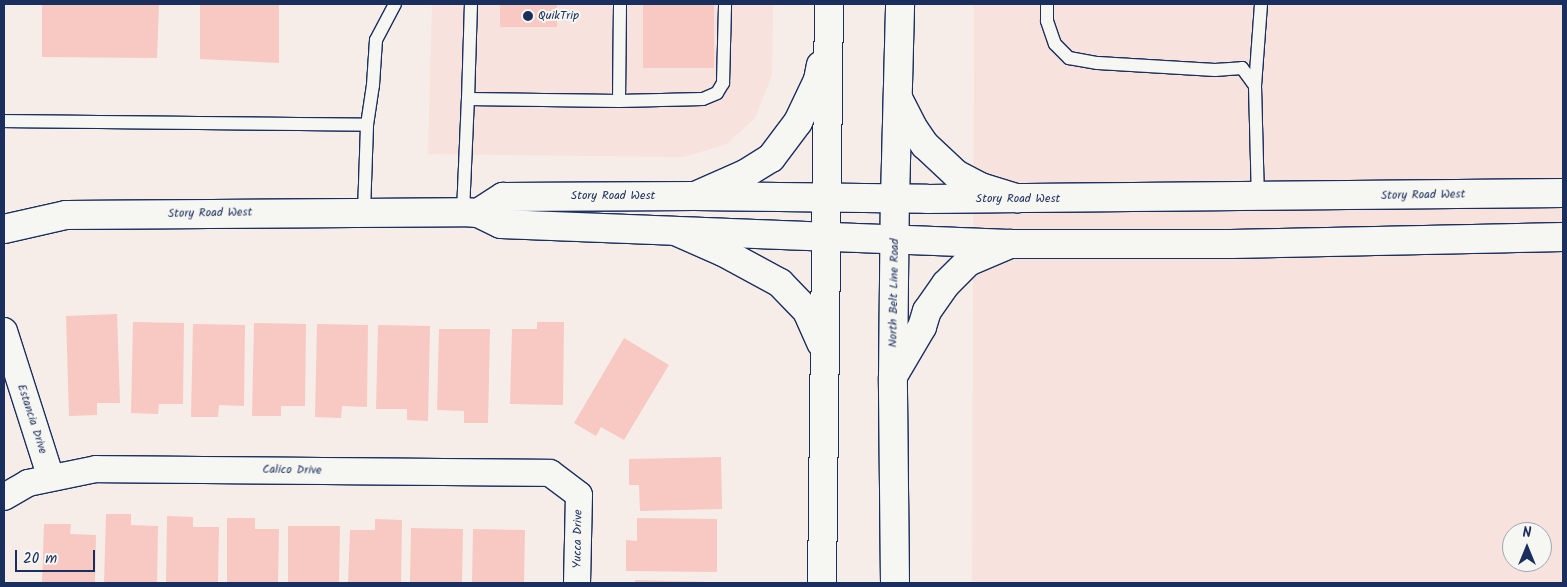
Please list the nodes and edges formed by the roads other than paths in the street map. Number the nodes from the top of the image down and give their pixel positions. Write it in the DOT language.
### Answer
graph roads {
  1 [pos="395,4"];
  2 [pos="471,4"];
  3 [pos="620,4"];
  4 [pos="725,4"];
  5 [pos="900,4"];
  6 [pos="1047,4"];
  7 [pos="1261,4"];
  8 [pos="829,14"];
  9 [pos="1255,86"];
  10 [pos="898,97"];
  11 [pos="468,99"];
  12 [pos="618,101"];
  13 [pos="4,121"];
  14 [pos="367,124"];
  15 [pos="1563,193"];
  16 [pos="694,196"];
  17 [pos="1258,197"];
  18 [pos="826,198"];
  19 [pos="1017,198"];
  20 [pos="895,199"];
  21 [pos="364,212"];
  22 [pos="470,212"];
  23 [pos="4,229"];
  24 [pos="675,232"];
  25 [pos="1563,237"];
  26 [pos="826,238"];
  27 [pos="895,240"];
  28 [pos="1010,244"];
  29 [pos="4,331"];
  30 [pos="825,351"];
  31 [pos="893,377"];
  32 [pos="51,478"];
  33 [pos="579,495"];
  34 [pos="4,497"];
  35 [pos="577,583"];
  36 [pos="822,583"];
  37 [pos="895,583"];
  1 -- 14 [label="lane"];
  2 -- 11 [label="lane"];
  3 -- 12 [label="lane"];
  4 -- 12 [label="lane"];
  5 -- 10 [label="street, North Belt Line Road"];
  6 -- 9 [label="lane"];
  7 -- 9 [label="lane"];
  8 -- 16 [label="street"];
  8 -- 18 [label="street"];
  9 -- 17 [label="lane"];
  10 -- 19 [label="street"];
  10 -- 20 [label="street, North Belt Line Road"];
  11 -- 12 [label="lane"];
  11 -- 22 [label="lane"];
  13 -- 14 [label="lane"];
  14 -- 21 [label="lane"];
  15 -- 17 [label="street, Story Road West"];
  16 -- 18 [label="street, Story Road West"];
  16 -- 22 [label="street, Story Road West"];
  17 -- 19 [label="street, Story Road West"];
  18 -- 20 [label="street, Story Road West"];
  18 -- 26 [label="street"];
  19 -- 20 [label="street, Story Road West"];
  20 -- 27 [label="street, North Belt Line Road"];
  21 -- 22 [label="street, Story Road West"];
  21 -- 23 [label="street, Story Road West"];
  22 -- 24 [label="street, Story Road West"];
  24 -- 26 [label="street, Story Road West"];
  24 -- 30 [label="street"];
  25 -- 28 [label="street, Story Road West"];
  26 -- 27 [label="street, Story Road West"];
  26 -- 30 [label="street"];
  27 -- 28 [label="street, Story Road West"];
  27 -- 31 [label="street, North Belt Line Road"];
  28 -- 31 [label="street"];
  29 -- 32 [label="street, Estancia Drive"];
  30 -- 36 [label="street"];
  31 -- 37 [label="street, North Belt Line Road"];
  32 -- 33 [label="street, Calico Drive"];
  32 -- 34 [label="street, Calico Drive"];
  33 -- 35 [label="street, Yucca Drive"];
}
